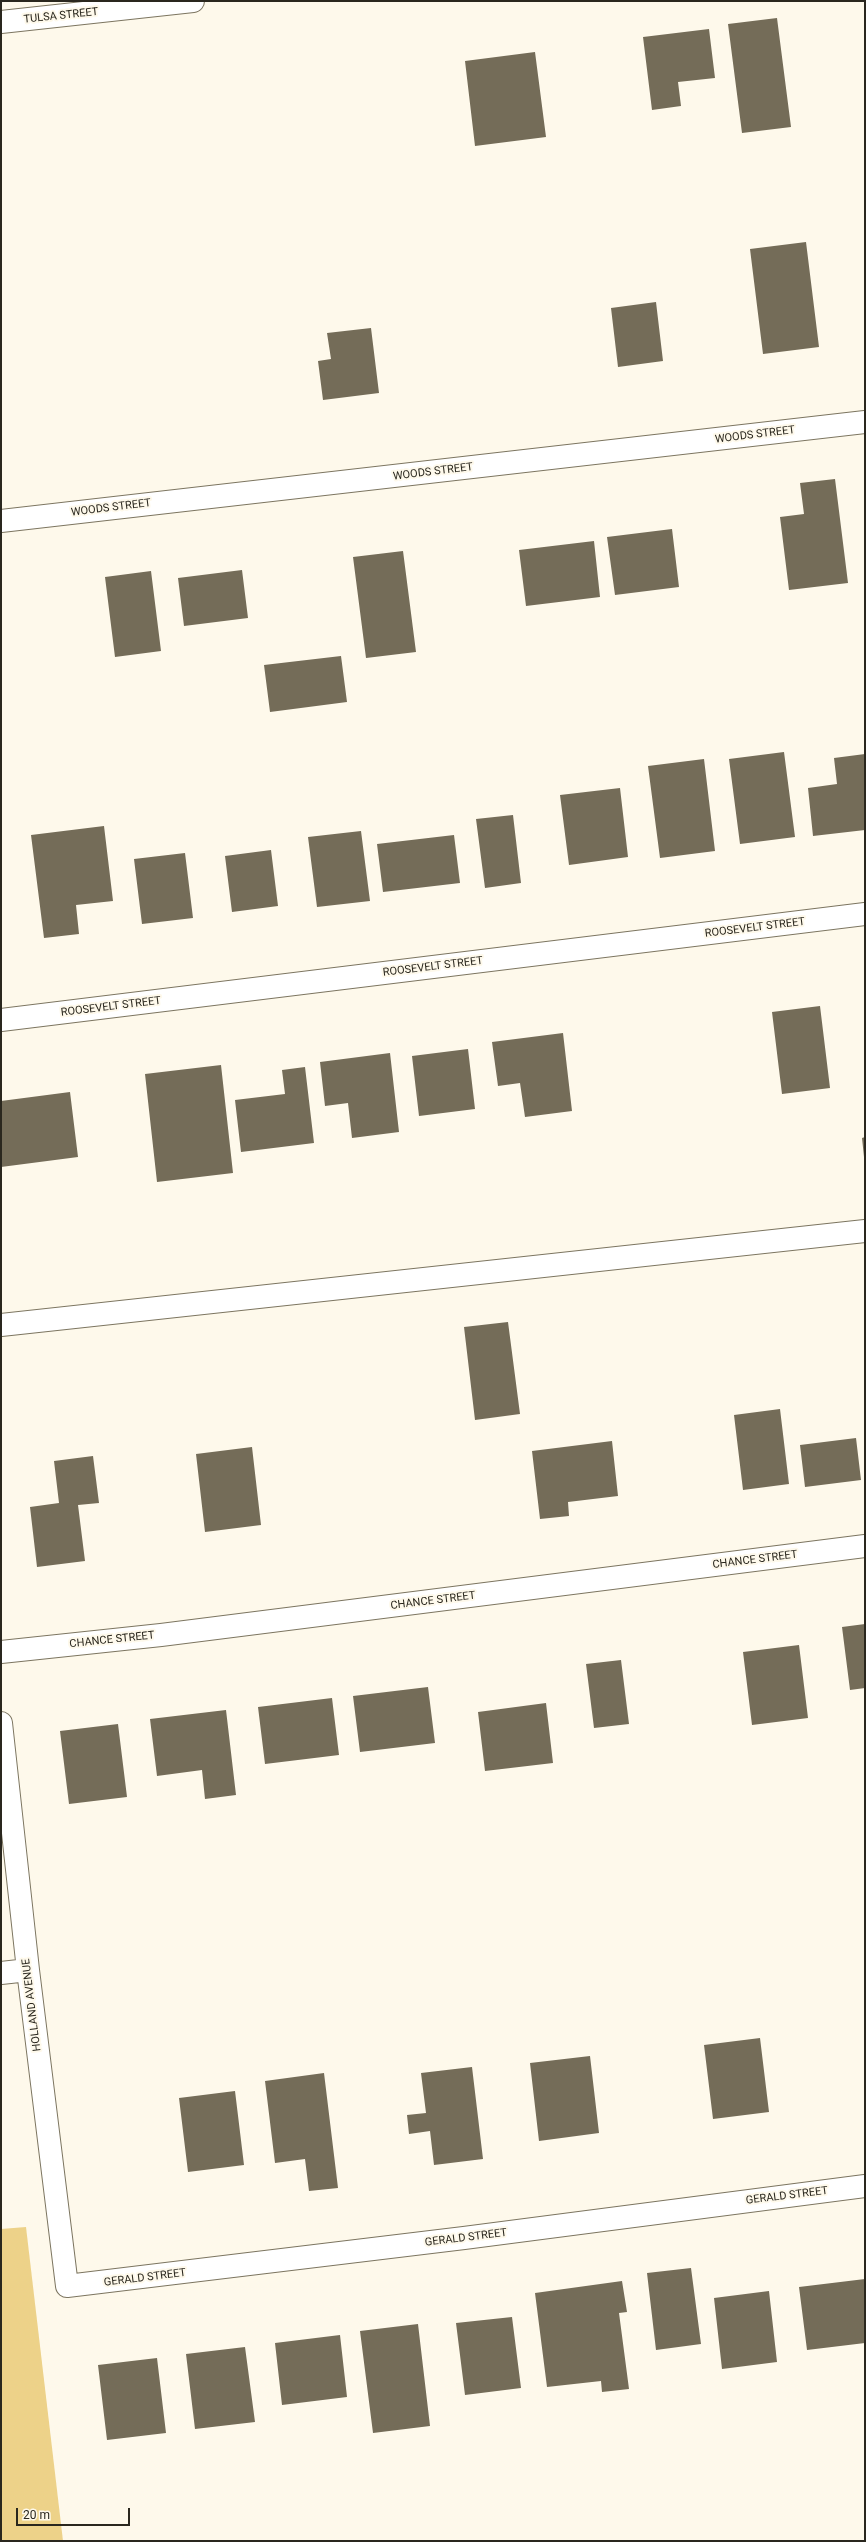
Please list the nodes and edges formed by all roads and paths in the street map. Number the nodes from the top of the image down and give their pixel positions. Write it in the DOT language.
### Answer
graph roads {
  1 [pos="193,1"];
  2 [pos="1,22"];
  3 [pos="865,422"];
  4 [pos="1,521"];
  5 [pos="865,914"];
  6 [pos="1,1020"];
  7 [pos="865,1231"];
  8 [pos="1,1325"];
  9 [pos="865,1546"];
  10 [pos="1,1652"];
  11 [pos="1,1723"];
  12 [pos="28,1970"];
  13 [pos="1,1973"];
  14 [pos="865,2186"];
  15 [pos="67,2286"];
  1 -- 2 [label="street, TULSA STREET"];
  3 -- 4 [label="street, WOODS STREET"];
  5 -- 6 [label="street, ROOSEVELT STREET"];
  7 -- 8 [label="street"];
  9 -- 10 [label="street, CHANCE STREET"];
  11 -- 12 [label="street, HOLLAND AVENUE"];
  12 -- 13 [label="street"];
  12 -- 15 [label="street, HOLLAND AVENUE"];
  14 -- 15 [label="street, GERALD STREET"];
}
